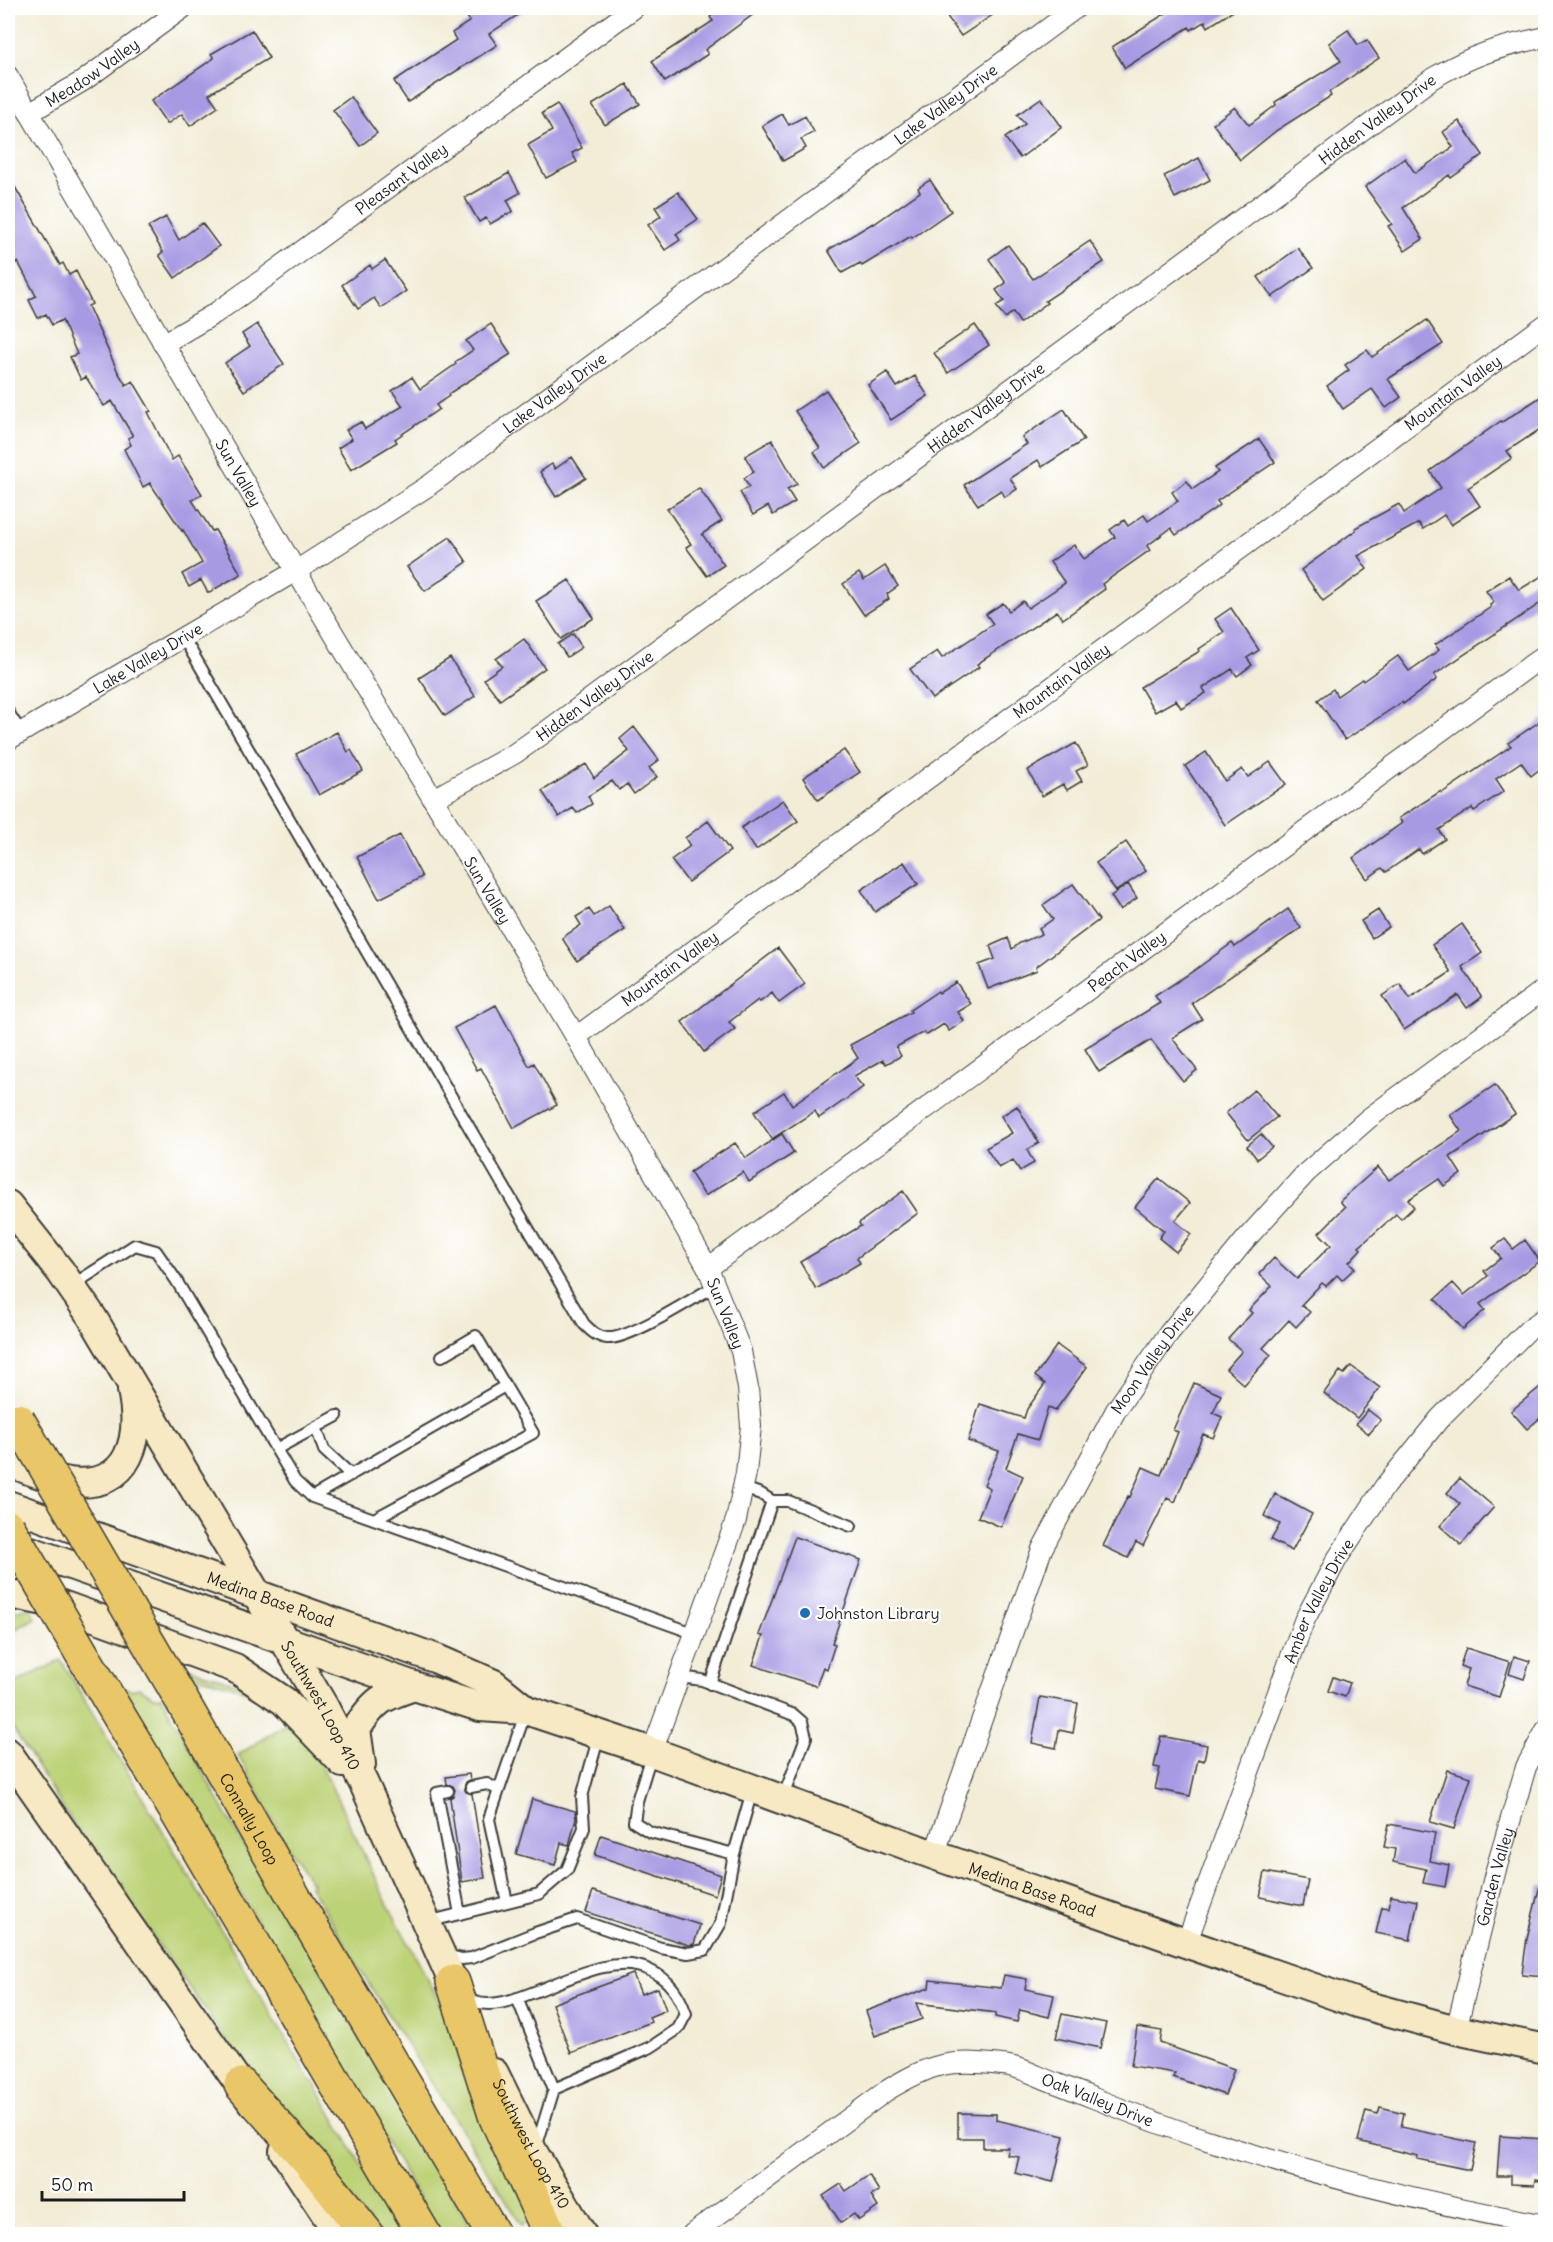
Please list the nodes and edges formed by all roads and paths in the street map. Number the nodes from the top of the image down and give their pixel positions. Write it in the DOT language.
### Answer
graph roads {
  1 [pos="183,8"];
  2 [pos="634,8"];
  3 [pos="1076,8"];
  4 [pos="1545,37"];
  5 [pos="8,76"];
  6 [pos="29,113"];
  7 [pos="1545,324"];
  8 [pos="163,344"];
  9 [pos="296,571"];
  10 [pos="183,637"];
  11 [pos="1545,654"];
  12 [pos="8,712"];
  13 [pos="14,736"];
  14 [pos="433,799"];
  15 [pos="1545,988"];
  16 [pos="576,1037"];
  17 [pos="8,1205"];
  18 [pos="712,1277"];
  19 [pos="71,1286"];
  20 [pos="1545,1317"];
  21 [pos="442,1356"];
  22 [pos="126,1371"];
  23 [pos="505,1386"];
  24 [pos="13,1411"];
  25 [pos="336,1416"];
  26 [pos="316,1427"];
  27 [pos="276,1449"];
  28 [pos="8,1462"];
  29 [pos="351,1475"];
  30 [pos="742,1488"];
  31 [pos="312,1497"];
  32 [pos="772,1501"];
  33 [pos="8,1505"];
  34 [pos="374,1519"];
  35 [pos="851,1526"];
  36 [pos="8,1527"];
  37 [pos="8,1543"];
  38 [pos="258,1594"];
  39 [pos="8,1598"];
  40 [pos="696,1634"];
  41 [pos="286,1641"];
  42 [pos="680,1677"];
  43 [pos="710,1684"];
  44 [pos="414,1686"];
  45 [pos="526,1710"];
  46 [pos="1545,1730"];
  47 [pos="599,1734"];
  48 [pos="652,1752"];
  49 [pos="8,1753"];
  50 [pos="364,1784"];
  51 [pos="471,1787"];
  52 [pos="753,1789"];
  53 [pos="499,1790"];
  54 [pos="448,1791"];
  55 [pos="783,1800"];
  56 [pos="734,1854"];
  57 [pos="934,1855"];
  58 [pos="507,1902"];
  59 [pos="460,1914"];
  60 [pos="426,1922"];
  61 [pos="1186,1944"];
  62 [pos="440,1953"];
  63 [pos="453,1982"];
  64 [pos="517,1998"];
  65 [pos="1456,2030"];
  66 [pos="1545,2049"];
  67 [pos="241,2085"];
  68 [pos="554,2089"];
  69 [pos="534,2154"];
  70 [pos="1545,2225"];
  71 [pos="339,2235"];
  72 [pos="367,2235"];
  73 [pos="424,2235"];
  74 [pos="493,2235"];
  75 [pos="550,2235"];
  76 [pos="582,2235"];
  77 [pos="692,2235"];
  1 -- 6 [label="street, Meadow Valley"];
  2 -- 8 [label="street, Pleasant Valley"];
  3 -- 9 [label="street, Lake Valley Drive"];
  4 -- 14 [label="street, Hidden Valley Drive"];
  5 -- 6 [label="street, Sun Valley"];
  6 -- 8 [label="street, Sun Valley"];
  7 -- 16 [label="street, Mountain Valley"];
  8 -- 9 [label="street, Sun Valley"];
  9 -- 10 [label="street, Lake Valley Drive"];
  9 -- 14 [label="street, Sun Valley"];
  10 -- 13 [label="street, Lake Valley Drive"];
  10 -- 18 [label="lane"];
  11 -- 18 [label="street, Peach Valley"];
  12 -- 13 [label="lane"];
  14 -- 16 [label="street, Sun Valley"];
  15 -- 57 [label="street, Moon Valley Drive"];
  16 -- 18 [label="street, Sun Valley"];
  17 -- 19 [label="main road, Southwest Loop 410"];
  18 -- 30 [label="street, Sun Valley"];
  19 -- 22 [label="main road, Southwest Loop 410"];
  19 -- 27 [label="lane"];
  20 -- 61 [label="street, Amber Valley Drive"];
  21 -- 23 [label="lane"];
  22 -- 28 [label="main road"];
  22 -- 38 [label="main road, Southwest Loop 410"];
  23 -- 29 [label="lane"];
  23 -- 34 [label="lane"];
  24 -- 74 [label="highway, Connally Loop, bridge"];
  25 -- 26 [label="lane"];
  26 -- 27 [label="lane"];
  26 -- 29 [label="lane"];
  27 -- 31 [label="lane"];
  29 -- 31 [label="lane"];
  30 -- 32 [label="lane"];
  30 -- 40 [label="street, Sun Valley"];
  31 -- 34 [label="lane"];
  32 -- 35 [label="lane"];
  32 -- 43 [label="lane"];
  33 -- 38 [label="main road, Medina Base Road"];
  34 -- 40 [label="lane"];
  36 -- 73 [label="highway, bridge"];
  37 -- 41 [label="main road, Medina Base Road"];
  38 -- 41 [label="main road, Southwest Loop 410"];
  38 -- 45 [label="main road, Medina Base Road"];
  39 -- 50 [label="main road"];
  40 -- 42 [label="street, Sun Valley"];
  41 -- 44 [label="main road, Medina Base Road"];
  41 -- 50 [label="main road, Southwest Loop 410"];
  42 -- 43 [label="lane"];
  42 -- 48 [label="street, Sun Valley"];
  43 -- 55 [label="lane"];
  44 -- 45 [label="main road, Medina Base Road"];
  44 -- 50 [label="main road"];
  45 -- 47 [label="main road, Medina Base Road"];
  45 -- 53 [label="lane"];
  46 -- 65 [label="street, Garden Valley"];
  47 -- 48 [label="main road, Medina Base Road"];
  47 -- 58 [label="lane"];
  48 -- 52 [label="main road, Medina Base Road"];
  48 -- 56 [label="lane"];
  49 -- 67 [label="main road"];
  50 -- 60 [label="main road, Southwest Loop 410"];
  51 -- 53 [label="lane"];
  52 -- 55 [label="main road, Medina Base Road"];
  52 -- 56 [label="lane"];
  53 -- 58 [label="lane"];
  54 -- 59 [label="lane"];
  55 -- 57 [label="main road, Medina Base Road"];
  56 -- 62 [label="lane"];
  57 -- 61 [label="main road, Medina Base Road"];
  58 -- 59 [label="lane"];
  59 -- 60 [label="lane"];
  60 -- 62 [label="main road, Southwest Loop 410"];
  61 -- 65 [label="main road, Medina Base Road"];
  62 -- 63 [label="main road, Southwest Loop 410"];
  63 -- 64 [label="lane"];
  63 -- 69 [label="main road, Southwest Loop 410"];
  63 -- 75 [label="highway"];
  64 -- 68 [label="lane"];
  64 -- 68 [label="lane"];
  65 -- 66 [label="main road, Medina Base Road"];
  67 -- 71 [label="main road"];
  67 -- 72 [label="highway"];
  68 -- 69 [label="lane"];
  69 -- 76 [label="main road, Southwest Loop 410"];
  70 -- 77 [label="street, Oak Valley Drive"];
}
